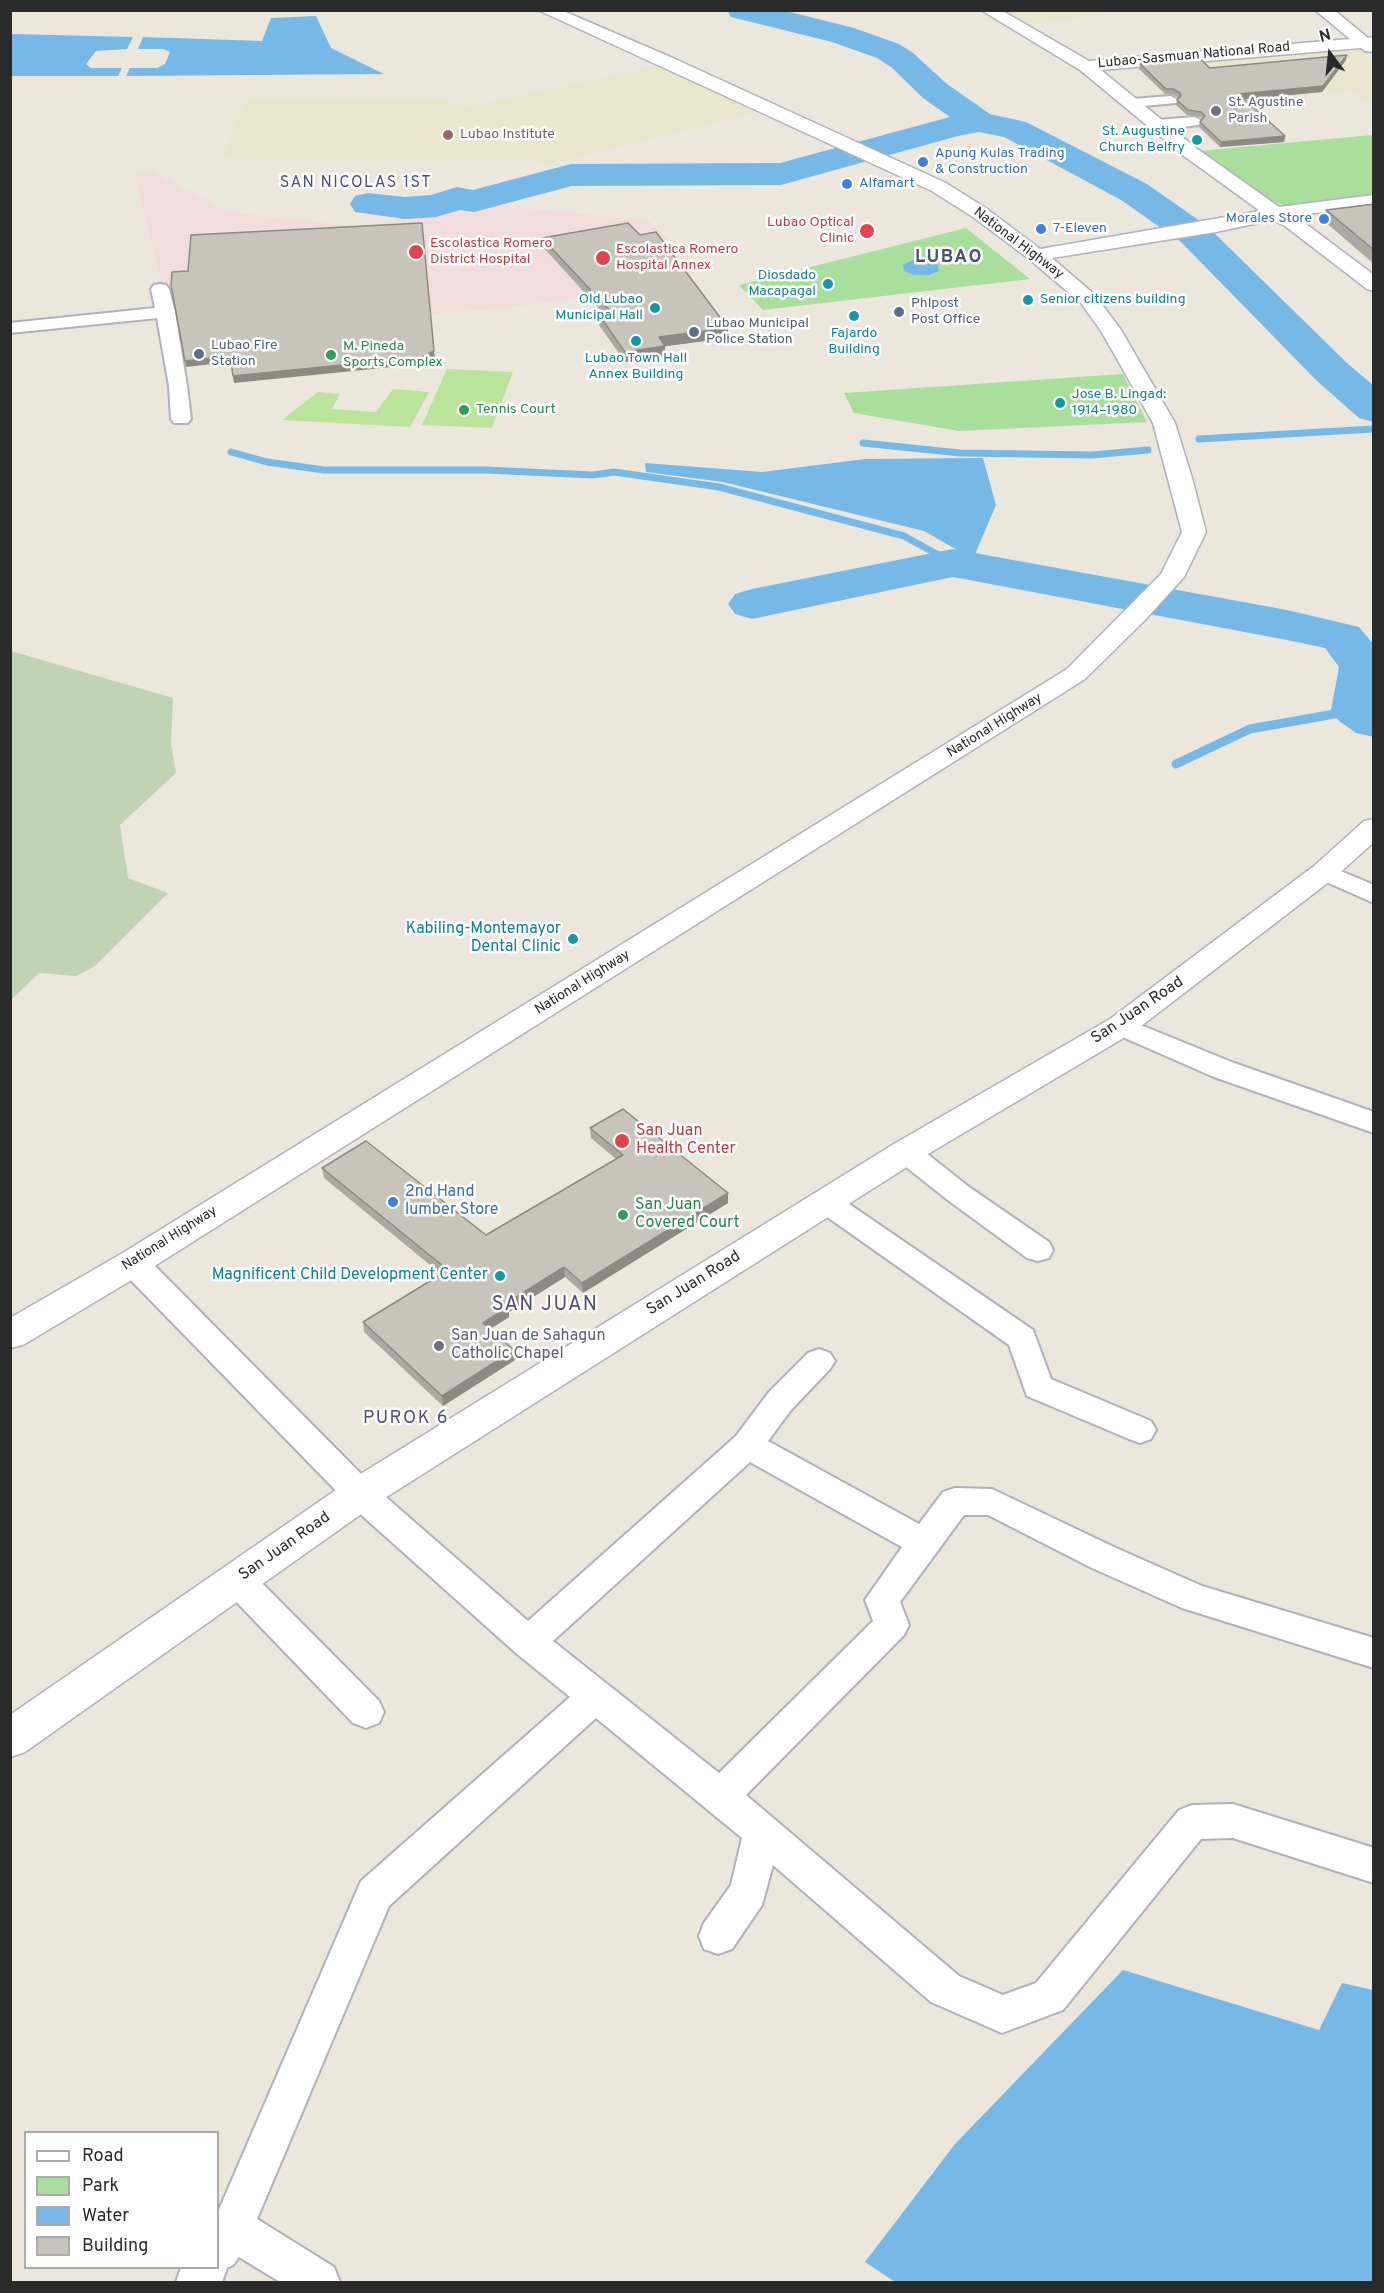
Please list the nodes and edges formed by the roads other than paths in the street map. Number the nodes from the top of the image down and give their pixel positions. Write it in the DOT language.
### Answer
graph roads {
  1 [pos="546,10"];
  2 [pos="989,10"];
  3 [pos="1323,10"];
  4 [pos="1371,45"];
  5 [pos="1086,66"];
  6 [pos="1171,100"];
  7 [pos="1132,103"];
  8 [pos="1194,122"];
  9 [pos="1158,125"];
  10 [pos="1374,201"];
  11 [pos="1277,214"];
  12 [pos="1036,255"];
  13 [pos="1374,285"];
  14 [pos="160,290"];
  15 [pos="165,312"];
  16 [pos="10,328"];
  17 [pos="181,419"];
  18 [pos="1374,827"];
  19 [pos="1324,872"];
  20 [pos="1374,895"];
  21 [pos="1121,1026"];
  22 [pos="1374,1123"];
  23 [pos="906,1152"];
  24 [pos="825,1202"];
  25 [pos="1038,1250"];
  26 [pos="133,1263"];
  27 [pos="10,1335"];
  28 [pos="819,1361"];
  29 [pos="1140,1430"];
  30 [pos="747,1445"];
  31 [pos="360,1494"];
  32 [pos="924,1544"];
  33 [pos="238,1581"];
  34 [pos="528,1642"];
  35 [pos="1374,1653"];
  36 [pos="595,1697"];
  37 [pos="366,1712"];
  38 [pos="10,1739"];
  39 [pos="720,1796"];
  40 [pos="762,1832"];
  41 [pos="1374,1866"];
  42 [pos="718,1936"];
  43 [pos="225,2239"];
  44 [pos="205,2269"];
  45 [pos="197,2283"];
  46 [pos="319,2283"];
  1 -- 12 [label="main road, National Highway"];
  2 -- 5 [label="main road"];
  3 -- 4 [label="main road"];
  4 -- 5 [label="main road, Lubao-Sasmuan National Road"];
  5 -- 7 [label="main road"];
  6 -- 7 [label="street"];
  7 -- 9 [label="main road"];
  8 -- 9 [label="street"];
  9 -- 11 [label="main road"];
  10 -- 11 [label="main road"];
  11 -- 12 [label="main road"];
  11 -- 13 [label="main road"];
  12 -- 26 [label="main road, National Highway"];
  14 -- 15 [label="street"];
  15 -- 16 [label="street"];
  15 -- 17 [label="street"];
  18 -- 19 [label="main road, San Juan Road"];
  19 -- 20 [label="street"];
  19 -- 21 [label="main road, San Juan Road"];
  21 -- 22 [label="street"];
  21 -- 23 [label="main road, San Juan Road"];
  23 -- 24 [label="main road, San Juan Road"];
  23 -- 25 [label="street"];
  24 -- 29 [label="street"];
  24 -- 31 [label="main road, San Juan Road"];
  26 -- 27 [label="main road, National Highway"];
  26 -- 31 [label="street"];
  28 -- 30 [label="street"];
  30 -- 32 [label="street"];
  30 -- 34 [label="street"];
  31 -- 33 [label="main road, San Juan Road"];
  31 -- 34 [label="street"];
  32 -- 35 [label="street"];
  32 -- 39 [label="street"];
  33 -- 37 [label="street"];
  33 -- 38 [label="main road, San Juan Road"];
  34 -- 36 [label="street"];
  36 -- 39 [label="street"];
  36 -- 43 [label="street"];
  39 -- 40 [label="street"];
  40 -- 41 [label="street"];
  40 -- 42 [label="street"];
  43 -- 46 [label="street"];
  44 -- 45 [label="street"];
}
